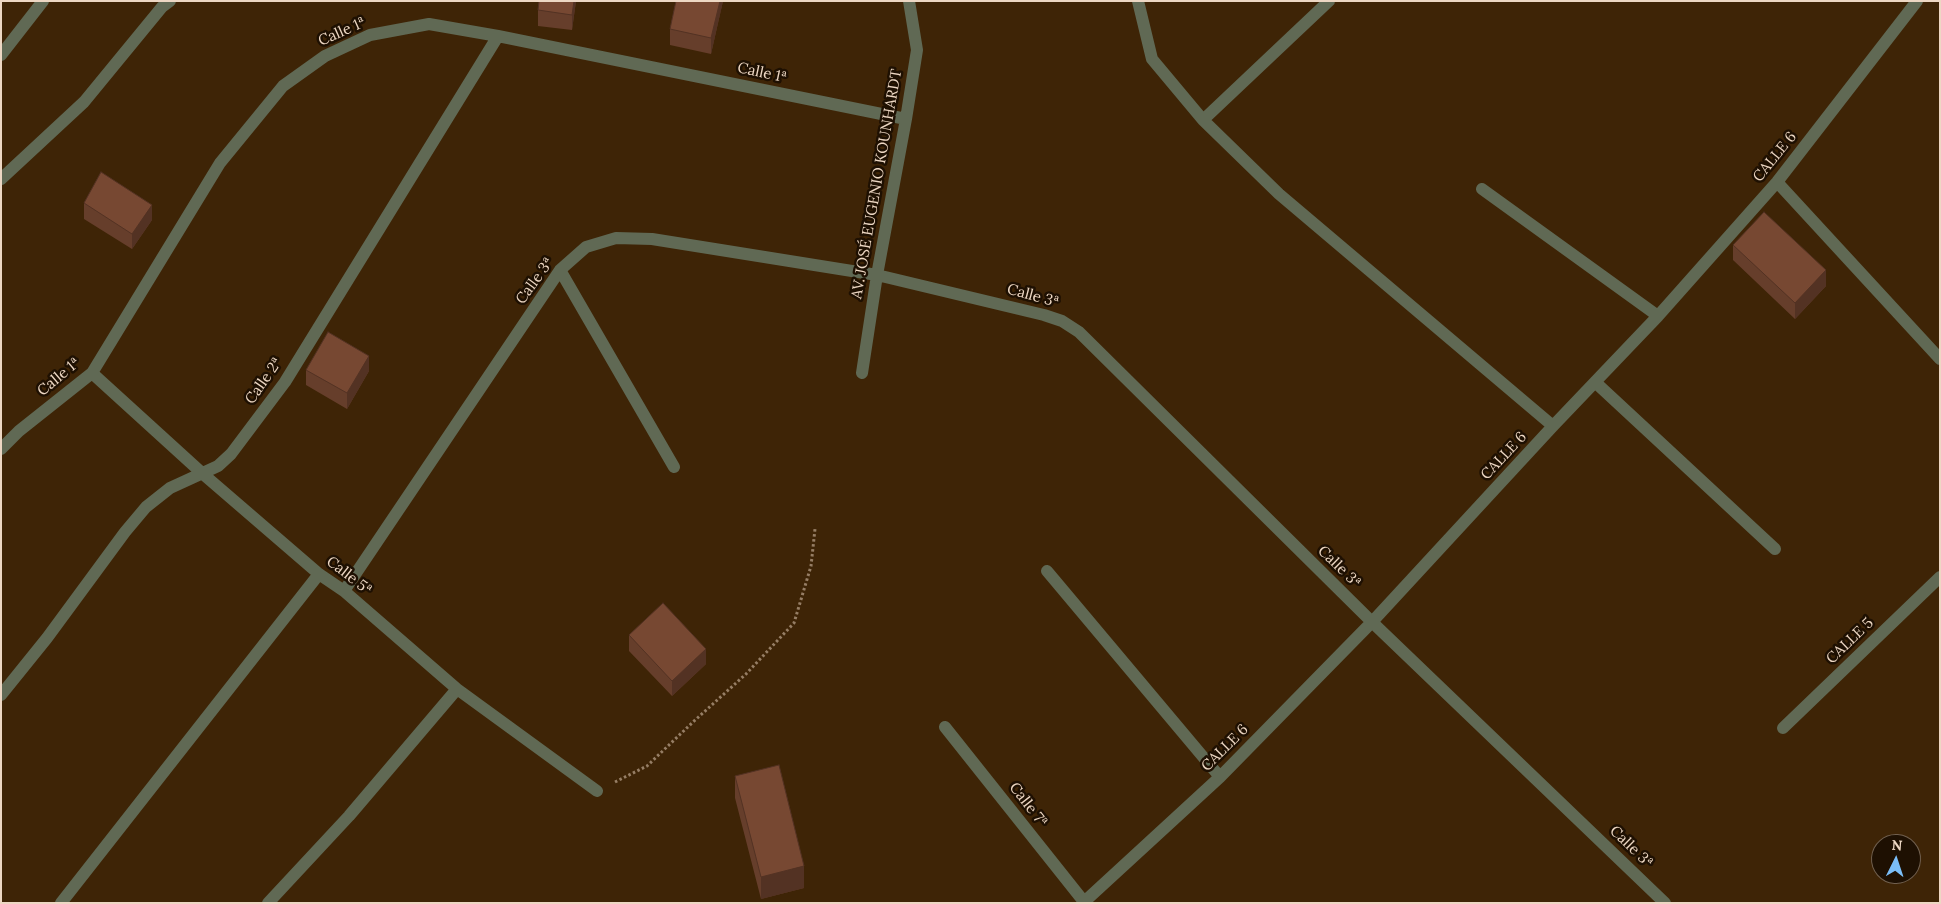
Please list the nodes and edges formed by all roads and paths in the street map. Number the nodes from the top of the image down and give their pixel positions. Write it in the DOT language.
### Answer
graph roads {
  1 [pos="43,1"];
  2 [pos="170,1"];
  3 [pos="909,1"];
  4 [pos="1328,1"];
  5 [pos="1916,1"];
  6 [pos="1139,2"];
  7 [pos="498,36"];
  8 [pos="1,55"];
  9 [pos="906,119"];
  10 [pos="1203,120"];
  11 [pos="1,179"];
  12 [pos="1777,182"];
  13 [pos="1482,189"];
  14 [pos="560,270"];
  15 [pos="877,275"];
  16 [pos="1658,316"];
  17 [pos="1940,359"];
  18 [pos="92,373"];
  19 [pos="862,373"];
  20 [pos="1595,382"];
  21 [pos="1553,426"];
  22 [pos="1,448"];
  23 [pos="674,467"];
  24 [pos="203,474"];
  25 [pos="814,529"];
  26 [pos="1775,549"];
  27 [pos="1047,571"];
  28 [pos="319,574"];
  29 [pos="1940,577"];
  30 [pos="344,591"];
  31 [pos="1372,622"];
  32 [pos="457,689"];
  33 [pos="1,695"];
  34 [pos="945,727"];
  35 [pos="1784,728"];
  36 [pos="1220,777"];
  37 [pos="597,791"];
  38 [pos="61,903"];
  39 [pos="268,903"];
  40 [pos="1084,903"];
  41 [pos="1665,903"];
  1 -- 8 [label="street"];
  2 -- 11 [label="street"];
  3 -- 9 [label="street, AV. JOSÉ EUGENIO KOUNHARDT"];
  4 -- 10 [label="street"];
  5 -- 12 [label="street, CALLE 6"];
  6 -- 10 [label="street"];
  7 -- 9 [label="street, Calle 1ª"];
  7 -- 18 [label="street, Calle 1ª"];
  7 -- 24 [label="street, Calle 2ª"];
  9 -- 15 [label="street, AV. JOSÉ EUGENIO KOUNHARDT"];
  10 -- 21 [label="street"];
  12 -- 16 [label="street, CALLE 6"];
  12 -- 17 [label="street"];
  13 -- 16 [label="street"];
  14 -- 15 [label="street, Calle 3ª"];
  14 -- 23 [label="street"];
  14 -- 30 [label="street, Calle 3ª"];
  15 -- 19 [label="street, AV. JOSÉ EUGENIO KOUNHARDT"];
  15 -- 31 [label="street, Calle 3ª"];
  16 -- 20 [label="street, CALLE 6"];
  18 -- 22 [label="street, Calle 1ª"];
  18 -- 24 [label="street, Calle 5ª"];
  20 -- 21 [label="street, CALLE 6"];
  20 -- 26 [label="street"];
  21 -- 31 [label="street, CALLE 6"];
  24 -- 28 [label="street, Calle 5ª"];
  24 -- 33 [label="street, Calle 2ª"];
  25 -- 37 [label="path"];
  27 -- 36 [label="street"];
  28 -- 30 [label="street, Calle 5ª"];
  28 -- 38 [label="street"];
  29 -- 35 [label="street, CALLE 5"];
  30 -- 32 [label="street, Calle 5ª"];
  31 -- 36 [label="street, CALLE 6"];
  31 -- 41 [label="street, Calle 3ª"];
  32 -- 37 [label="street, Calle 5ª"];
  32 -- 39 [label="street"];
  34 -- 40 [label="street, Calle 7ª"];
  36 -- 40 [label="street, CALLE 6"];
}
